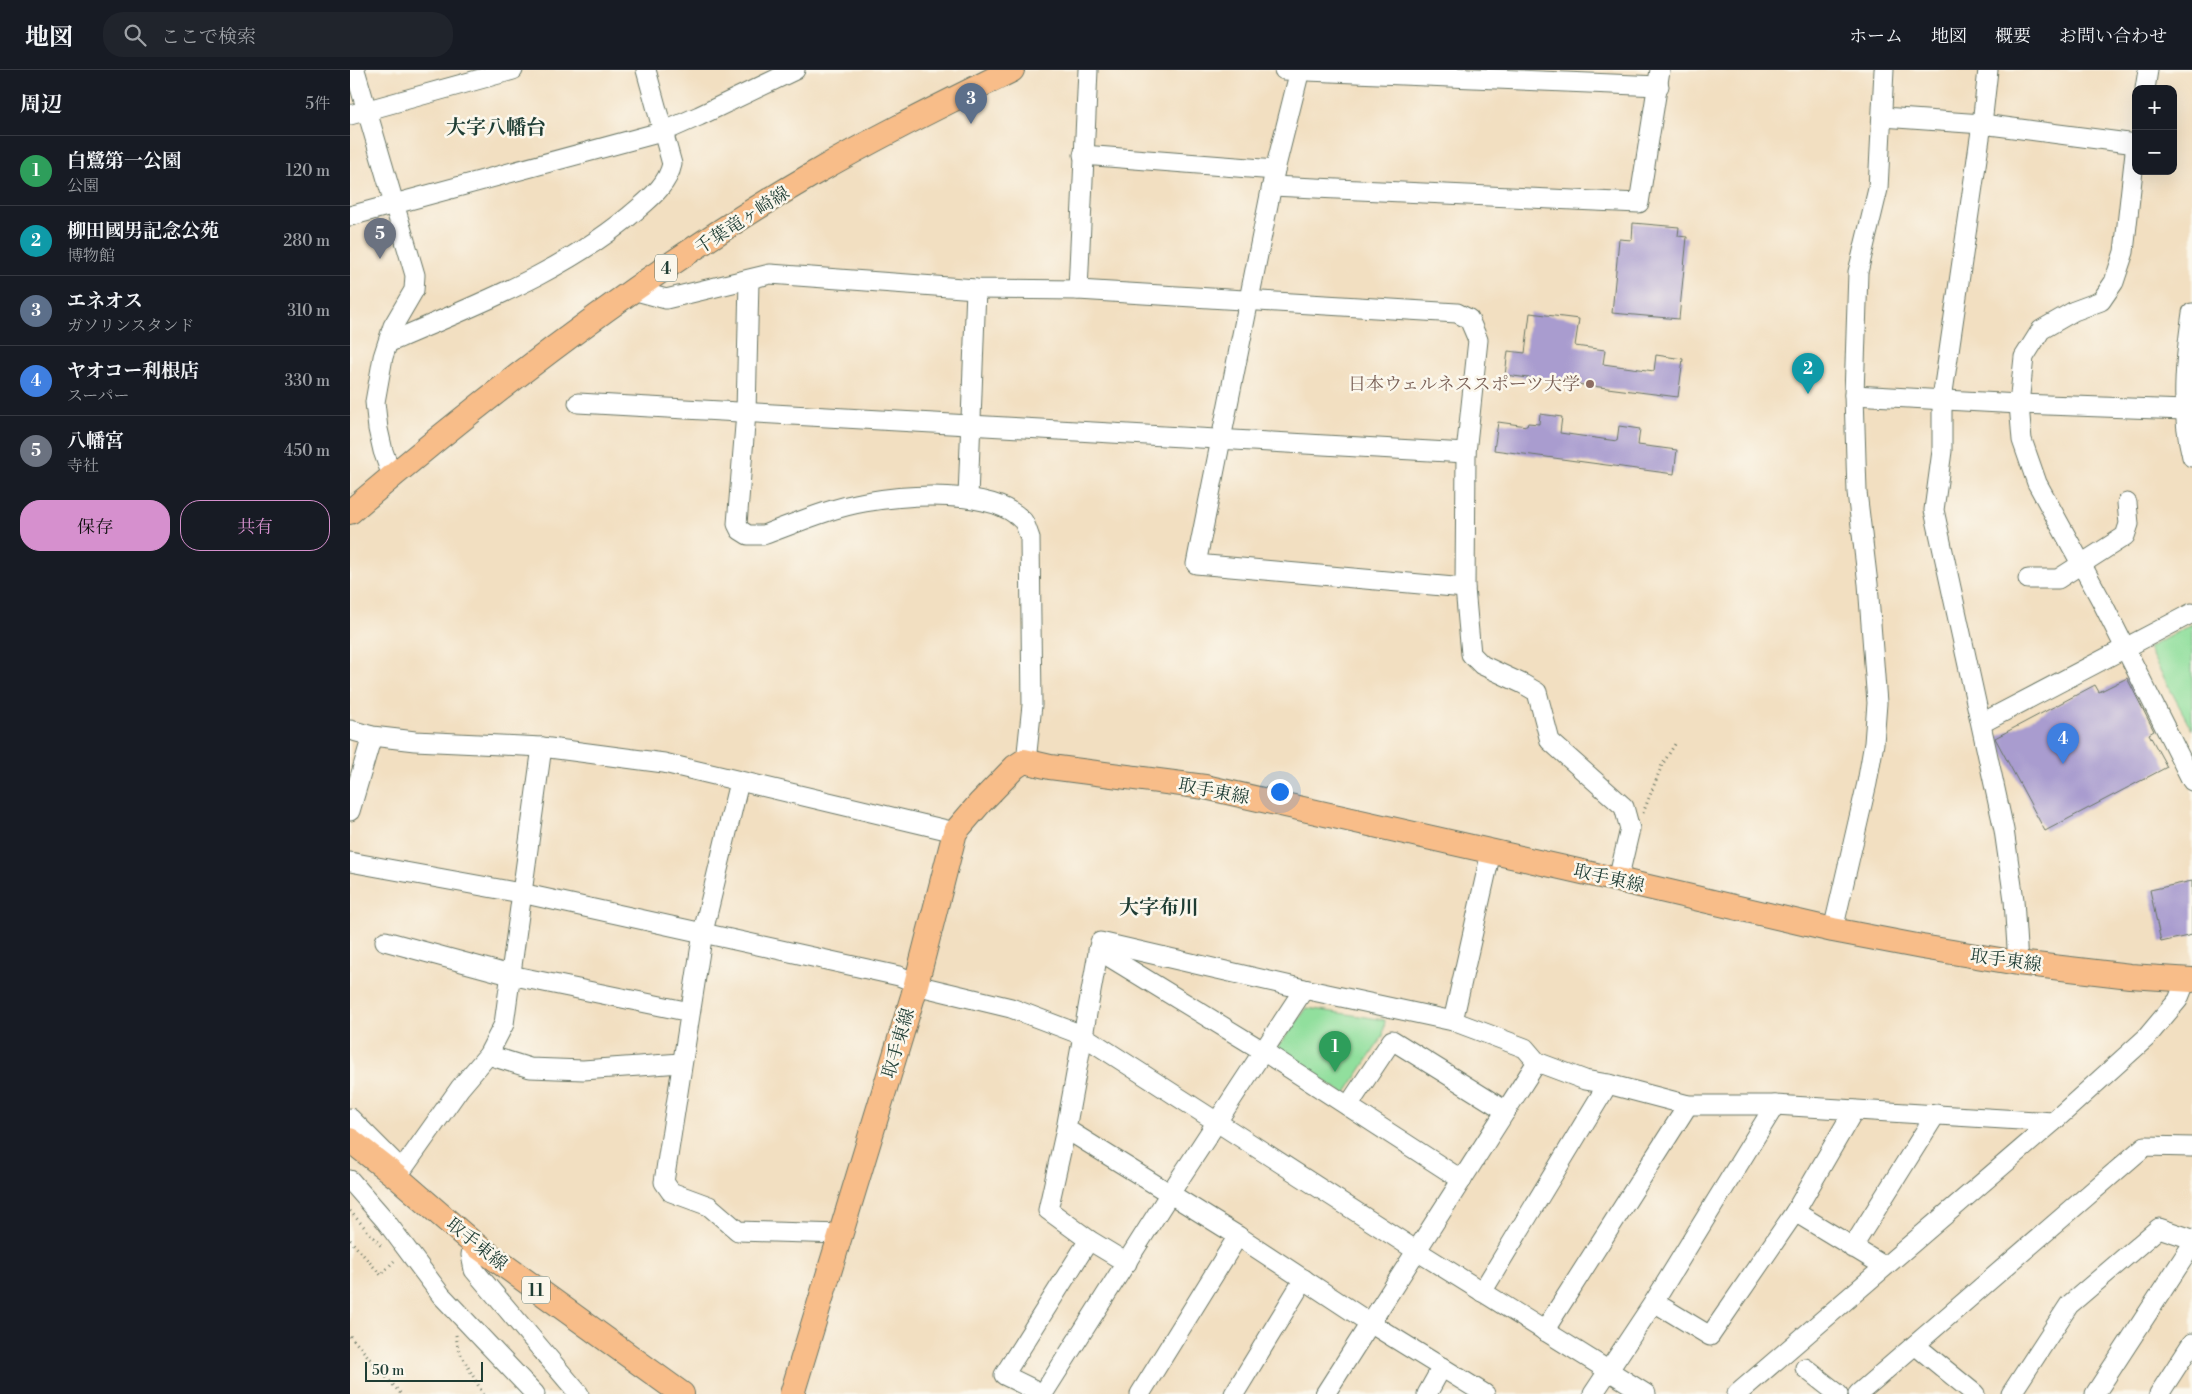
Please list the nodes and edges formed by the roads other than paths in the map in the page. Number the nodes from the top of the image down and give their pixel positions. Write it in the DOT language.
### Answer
graph roads {
  1 [pos="355,70"];
  2 [pos="513,70"];
  3 [pos="646,70"];
  4 [pos="795,70"];
  5 [pos="1012,70"];
  6 [pos="1088,70"];
  7 [pos="1294,70"];
  8 [pos="1884,70"];
  9 [pos="1988,70"];
  10 [pos="2148,70"];
  11 [pos="1659,78"];
  12 [pos="2146,85"];
  13 [pos="359,112"];
  14 [pos="1882,117"];
  15 [pos="1982,124"];
  16 [pos="664,131"];
  17 [pos="2132,143"];
  18 [pos="1083,156"];
  19 [pos="2133,175"];
  20 [pos="1273,178"];
  21 [pos="395,203"];
  22 [pos="350,216"];
  23 [pos="749,280"];
  24 [pos="633,290"];
  25 [pos="976,290"];
  26 [pos="1078,290"];
  27 [pos="1249,302"];
  28 [pos="2192,313"];
  29 [pos="388,343"];
  30 [pos="1854,395"];
  31 [pos="1942,399"];
  32 [pos="578,403"];
  33 [pos="2019,404"];
  34 [pos="2188,408"];
  35 [pos="746,413"];
  36 [pos="970,425"];
  37 [pos="1222,440"];
  38 [pos="1466,453"];
  39 [pos="2192,457"];
  40 [pos="392,476"];
  41 [pos="968,497"];
  42 [pos="2127,503"];
  43 [pos="350,512"];
  44 [pos="2082,564"];
  45 [pos="2028,579"];
  46 [pos="1465,588"];
  47 [pos="2192,613"];
  48 [pos="2125,649"];
  49 [pos="1982,723"];
  50 [pos="350,730"];
  51 [pos="372,736"];
  52 [pos="542,747"];
  53 [pos="1024,761"];
  54 [pos="2192,781"];
  55 [pos="739,782"];
  56 [pos="350,811"];
  57 [pos="955,832"];
  58 [pos="1491,852"];
  59 [pos="350,862"];
  60 [pos="1618,880"];
  61 [pos="521,893"];
  62 [pos="1833,930"];
  63 [pos="703,932"];
  64 [pos="385,941"];
  65 [pos="1098,950"];
  66 [pos="2018,962"];
  67 [pos="510,975"];
  68 [pos="2189,980"];
  69 [pos="916,984"];
  70 [pos="1304,989"];
  71 [pos="690,1012"];
  72 [pos="1453,1020"];
  73 [pos="1082,1035"];
  74 [pos="1263,1051"];
  75 [pos="488,1055"];
  76 [pos="1537,1062"];
  77 [pos="681,1064"];
  78 [pos="1608,1084"];
  79 [pos="1688,1105"];
  80 [pos="1775,1105"];
  81 [pos="1348,1106"];
  82 [pos="1854,1110"];
  83 [pos="1506,1111"];
  84 [pos="1936,1114"];
  85 [pos="350,1118"];
  86 [pos="2053,1122"];
  87 [pos="1216,1123"];
  88 [pos="1066,1129"];
  89 [pos="350,1140"];
  90 [pos="2192,1147"];
  91 [pos="398,1177"];
  92 [pos="350,1180"];
  93 [pos="1462,1180"];
  94 [pos="1169,1194"];
  95 [pos="1796,1212"];
  96 [pos="842,1234"];
  97 [pos="1238,1236"];
  98 [pos="2192,1239"];
  99 [pos="1089,1240"];
  100 [pos="473,1243"];
  101 [pos="2192,1245"];
  102 [pos="1852,1248"];
  103 [pos="1417,1251"];
  104 [pos="1127,1263"];
  105 [pos="1884,1266"];
  106 [pos="1304,1279"];
  107 [pos="1482,1292"];
  108 [pos="1654,1302"];
  109 [pos="1370,1323"];
  110 [pos="1544,1331"];
  111 [pos="2192,1343"];
  112 [pos="1915,1345"];
  113 [pos="1442,1367"];
  114 [pos="1805,1368"];
  115 [pos="1609,1370"];
  116 [pos="535,1394"];
  117 [pos="579,1394"];
  118 [pos="682,1394"];
  119 [pos="792,1394"];
  120 [pos="1043,1394"];
  121 [pos="1140,1394"];
  122 [pos="1234,1394"];
  123 [pos="1326,1394"];
  124 [pos="1427,1394"];
  125 [pos="1484,1394"];
  126 [pos="1593,1394"];
  127 [pos="1646,1394"];
  128 [pos="1737,1394"];
  129 [pos="1838,1394"];
  130 [pos="1858,1394"];
  131 [pos="1975,1394"];
  132 [pos="2011,1394"];
  133 [pos="2095,1394"];
  134 [pos="2159,1394"];
  1 -- 13 [label="street"];
  2 -- 13 [label="street"];
  3 -- 16 [label="street"];
  4 -- 16 [label="street"];
  5 -- 24 [label="main road, 千葉竜ヶ崎線 / 4"];
  6 -- 18 [label="street"];
  7 -- 11 [label="street"];
  7 -- 20 [label="street"];
  8 -- 14 [label="street"];
  9 -- 15 [label="street"];
  10 -- 12 [label="street"];
  11 -- 20 [label="street"];
  13 -- 21 [label="street"];
  14 -- 15 [label="street"];
  14 -- 30 [label="street"];
  15 -- 17 [label="street"];
  15 -- 31 [label="street"];
  16 -- 21 [label="street"];
  16 -- 29 [label="street"];
  18 -- 20 [label="street"];
  18 -- 26 [label="street"];
  19 -- 33 [label="street"];
  20 -- 27 [label="street"];
  21 -- 22 [label="street"];
  21 -- 29 [label="street"];
  23 -- 24 [label="street"];
  23 -- 25 [label="street"];
  23 -- 35 [label="street"];
  24 -- 40 [label="main road, 千葉竜ヶ崎線 / 4"];
  25 -- 26 [label="street"];
  25 -- 36 [label="street"];
  26 -- 27 [label="street"];
  27 -- 37 [label="street"];
  27 -- 38 [label="street"];
  28 -- 34 [label="street"];
  29 -- 40 [label="street"];
  30 -- 31 [label="street"];
  30 -- 62 [label="street"];
  31 -- 33 [label="street"];
  31 -- 49 [label="street"];
  32 -- 35 [label="street"];
  33 -- 34 [label="street"];
  33 -- 44 [label="street"];
  34 -- 39 [label="street"];
  35 -- 36 [label="street"];
  35 -- 41 [label="street"];
  36 -- 37 [label="street"];
  36 -- 41 [label="street"];
  37 -- 38 [label="street"];
  37 -- 46 [label="street"];
  38 -- 46 [label="street"];
  40 -- 43 [label="main road, 千葉竜ヶ崎線 / 4"];
  41 -- 53 [label="street"];
  42 -- 44 [label="street"];
  44 -- 45 [label="street"];
  44 -- 48 [label="street"];
  46 -- 60 [label="street"];
  47 -- 48 [label="street"];
  48 -- 49 [label="street"];
  48 -- 54 [label="street"];
  49 -- 66 [label="street"];
  50 -- 51 [label="street"];
  51 -- 52 [label="street"];
  51 -- 56 [label="street"];
  52 -- 55 [label="street"];
  52 -- 61 [label="street"];
  53 -- 57 [label="main road, 取手東線"];
  53 -- 58 [label="main road, 取手東線"];
  55 -- 57 [label="street"];
  55 -- 63 [label="street"];
  57 -- 69 [label="main road, 取手東線"];
  58 -- 60 [label="main road, 取手東線"];
  58 -- 72 [label="street"];
  59 -- 61 [label="street"];
  60 -- 62 [label="main road, 取手東線"];
  61 -- 63 [label="street"];
  61 -- 67 [label="street"];
  62 -- 66 [label="main road, 取手東線"];
  63 -- 69 [label="street"];
  63 -- 71 [label="street"];
  64 -- 67 [label="street"];
  65 -- 70 [label="street"];
  65 -- 73 [label="street"];
  65 -- 74 [label="street"];
  66 -- 68 [label="main road, 取手東線"];
  67 -- 71 [label="street"];
  67 -- 75 [label="street"];
  68 -- 86 [label="street"];
  69 -- 73 [label="street"];
  69 -- 96 [label="main road, 取手東線"];
  70 -- 72 [label="street"];
  70 -- 74 [label="street"];
  71 -- 77 [label="street"];
  72 -- 76 [label="street"];
  73 -- 87 [label="street"];
  73 -- 88 [label="street"];
  74 -- 81 [label="street"];
  74 -- 87 [label="street"];
  75 -- 77 [label="street"];
  75 -- 91 [label="street"];
  76 -- 78 [label="street"];
  76 -- 83 [label="street"];
  77 -- 96 [label="street"];
  78 -- 79 [label="street"];
  78 -- 107 [label="street"];
  79 -- 80 [label="street"];
  79 -- 110 [label="street"];
  80 -- 82 [label="street"];
  80 -- 108 [label="street"];
  81 -- 83 [label="street"];
  81 -- 93 [label="street"];
  82 -- 84 [label="street"];
  82 -- 95 [label="street"];
  83 -- 93 [label="street"];
  84 -- 86 [label="street"];
  84 -- 102 [label="street"];
  85 -- 91 [label="street"];
  86 -- 105 [label="street"];
  87 -- 94 [label="street"];
  87 -- 103 [label="street"];
  88 -- 94 [label="street"];
  88 -- 99 [label="street"];
  89 -- 91 [label="main road, 取手東線 / 11"];
  90 -- 112 [label="street"];
  91 -- 100 [label="main road, 取手東線 / 11"];
  92 -- 116 [label="street"];
  93 -- 103 [label="street"];
  94 -- 97 [label="street"];
  94 -- 104 [label="street"];
  95 -- 102 [label="street"];
  95 -- 108 [label="street"];
  96 -- 119 [label="main road, 取手東線"];
  97 -- 106 [label="street"];
  97 -- 121 [label="street"];
  98 -- 132 [label="street"];
  99 -- 104 [label="street"];
  99 -- 120 [label="street"];
  100 -- 117 [label="street"];
  100 -- 118 [label="main road, 取手東線 / 11"];
  101 -- 133 [label="street"];
  102 -- 105 [label="street"];
  103 -- 107 [label="street"];
  103 -- 109 [label="street"];
  104 -- 120 [label="street"];
  105 -- 128 [label="street"];
  106 -- 109 [label="street"];
  106 -- 122 [label="street"];
  107 -- 110 [label="street"];
  108 -- 115 [label="street"];
  109 -- 113 [label="street"];
  109 -- 123 [label="street"];
  110 -- 115 [label="street"];
  111 -- 134 [label="street"];
  112 -- 130 [label="street"];
  112 -- 131 [label="street"];
  113 -- 124 [label="street"];
  113 -- 125 [label="street"];
  114 -- 129 [label="street"];
  115 -- 126 [label="street"];
  115 -- 127 [label="street"];
}
